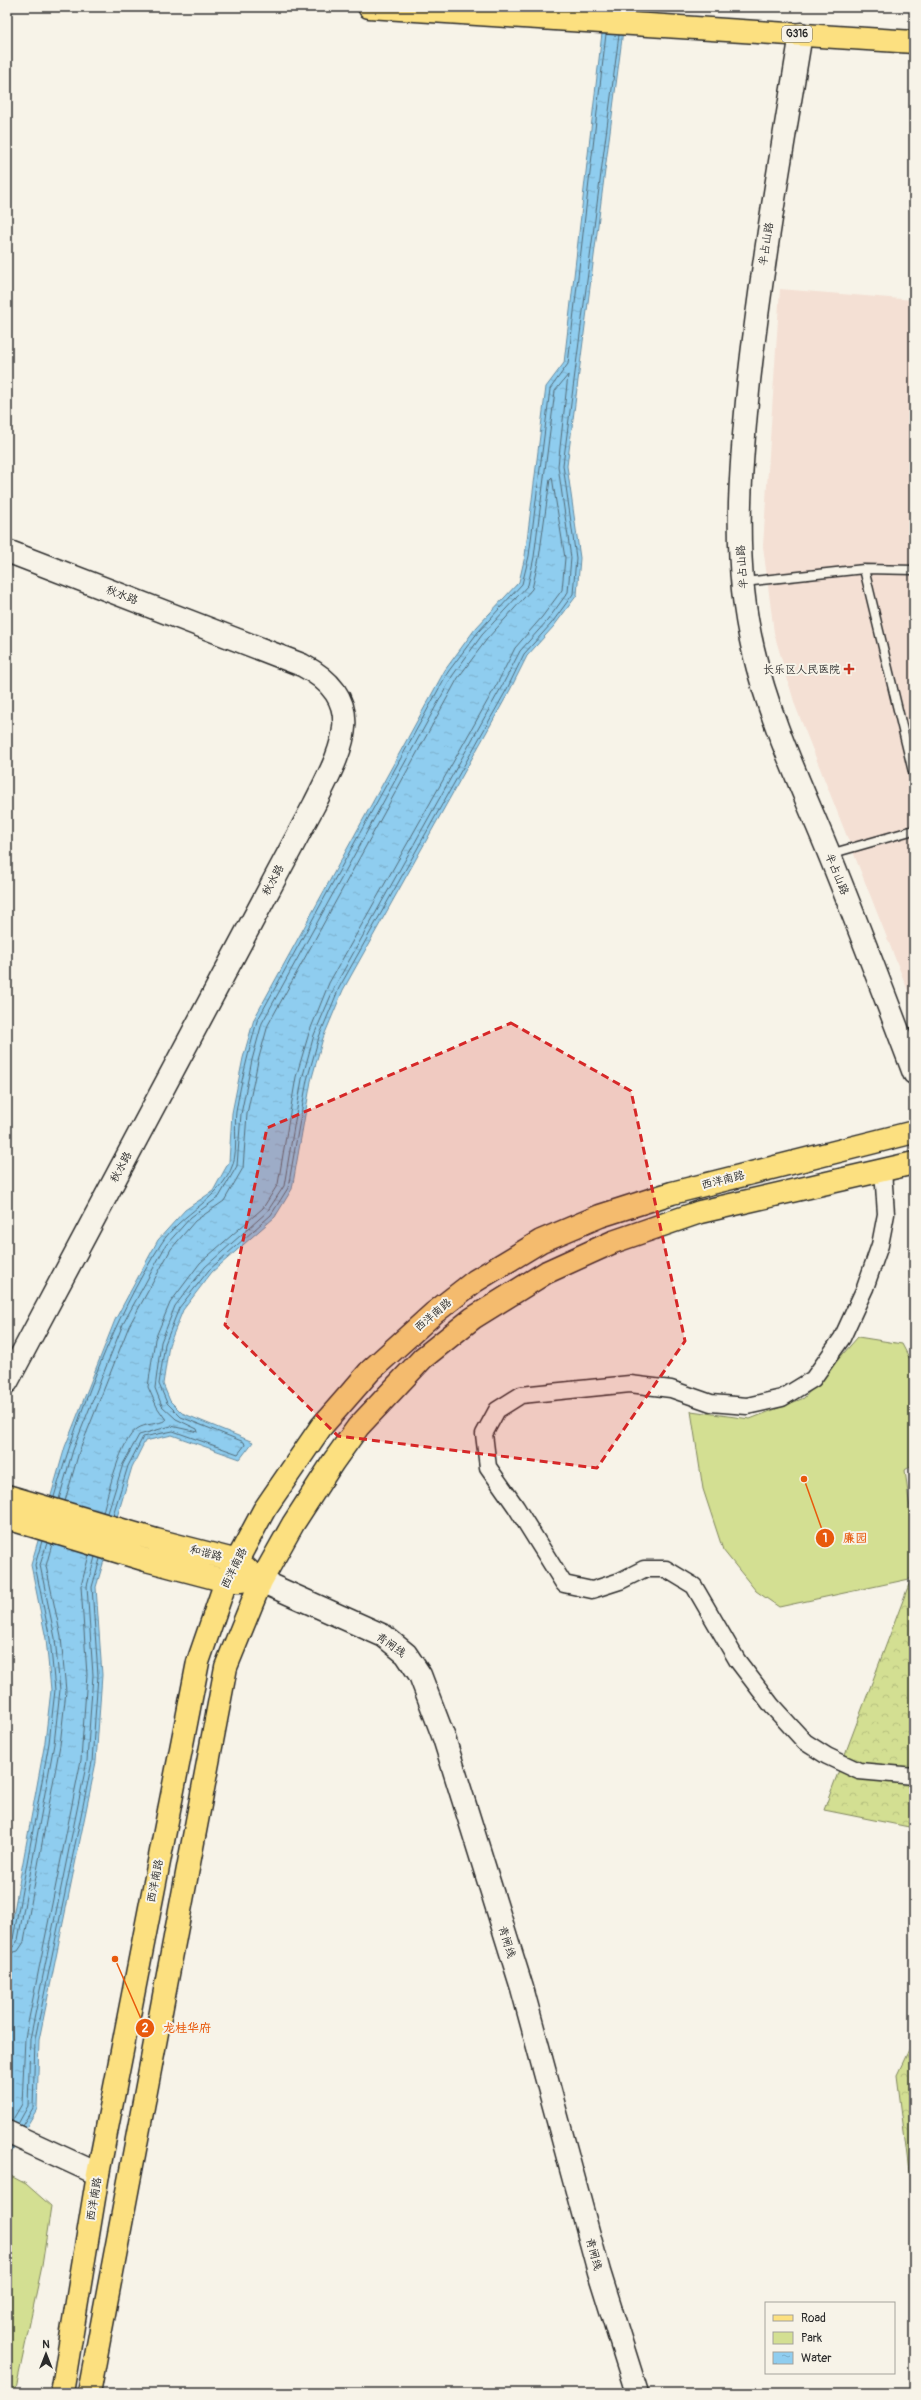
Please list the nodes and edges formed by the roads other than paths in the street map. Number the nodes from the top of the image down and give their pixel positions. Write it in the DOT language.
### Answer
graph roads {
  1 [pos="369,7"];
  2 [pos="801,34"];
  3 [pos="914,42"];
  4 [pos="7,551"];
  5 [pos="864,569"];
  6 [pos="914,570"];
  7 [pos="743,582"];
  8 [pos="914,776"];
  9 [pos="914,830"];
  10 [pos="829,854"];
  11 [pos="914,1073"];
  12 [pos="914,1132"];
  13 [pos="914,1163"];
  14 [pos="883,1171"];
  15 [pos="7,1382"];
  16 [pos="7,1496"];
  17 [pos="40,1517"];
  18 [pos="7,1518"];
  19 [pos="238,1561"];
  20 [pos="226,1581"];
  21 [pos="261,1582"];
  22 [pos="914,1776"];
  23 [pos="7,2132"];
  24 [pos="98,2174"];
  25 [pos="62,2393"];
  26 [pos="89,2393"];
  27 [pos="637,2393"];
  1 -- 2 [label="main road, G316"];
  2 -- 3 [label="main road, G316"];
  2 -- 7 [label="street, 半占山路"];
  4 -- 15 [label="street, 秋水路"];
  5 -- 6 [label="lane"];
  5 -- 7 [label="lane"];
  5 -- 8 [label="lane"];
  7 -- 10 [label="street, 半占山路"];
  9 -- 10 [label="lane"];
  10 -- 11 [label="street, 半占山路"];
  12 -- 19 [label="main road, 西洋南路"];
  13 -- 14 [label="main road"];
  14 -- 21 [label="main road"];
  14 -- 22 [label="street"];
  16 -- 17 [label="main road, 和谐路"];
  17 -- 18 [label="main road, 和谐路"];
  17 -- 19 [label="main road, 和谐路"];
  17 -- 20 [label="main road, 和谐路"];
  19 -- 20 [label="main road, 西洋南路"];
  19 -- 21 [label="main road, 和谐路"];
  20 -- 21 [label="main road, 和谐路"];
  20 -- 24 [label="main road, 西洋南路"];
  21 -- 26 [label="main road"];
  21 -- 27 [label="street, 青闸线"];
  23 -- 24 [label="street"];
  24 -- 25 [label="main road, 西洋南路"];
}
